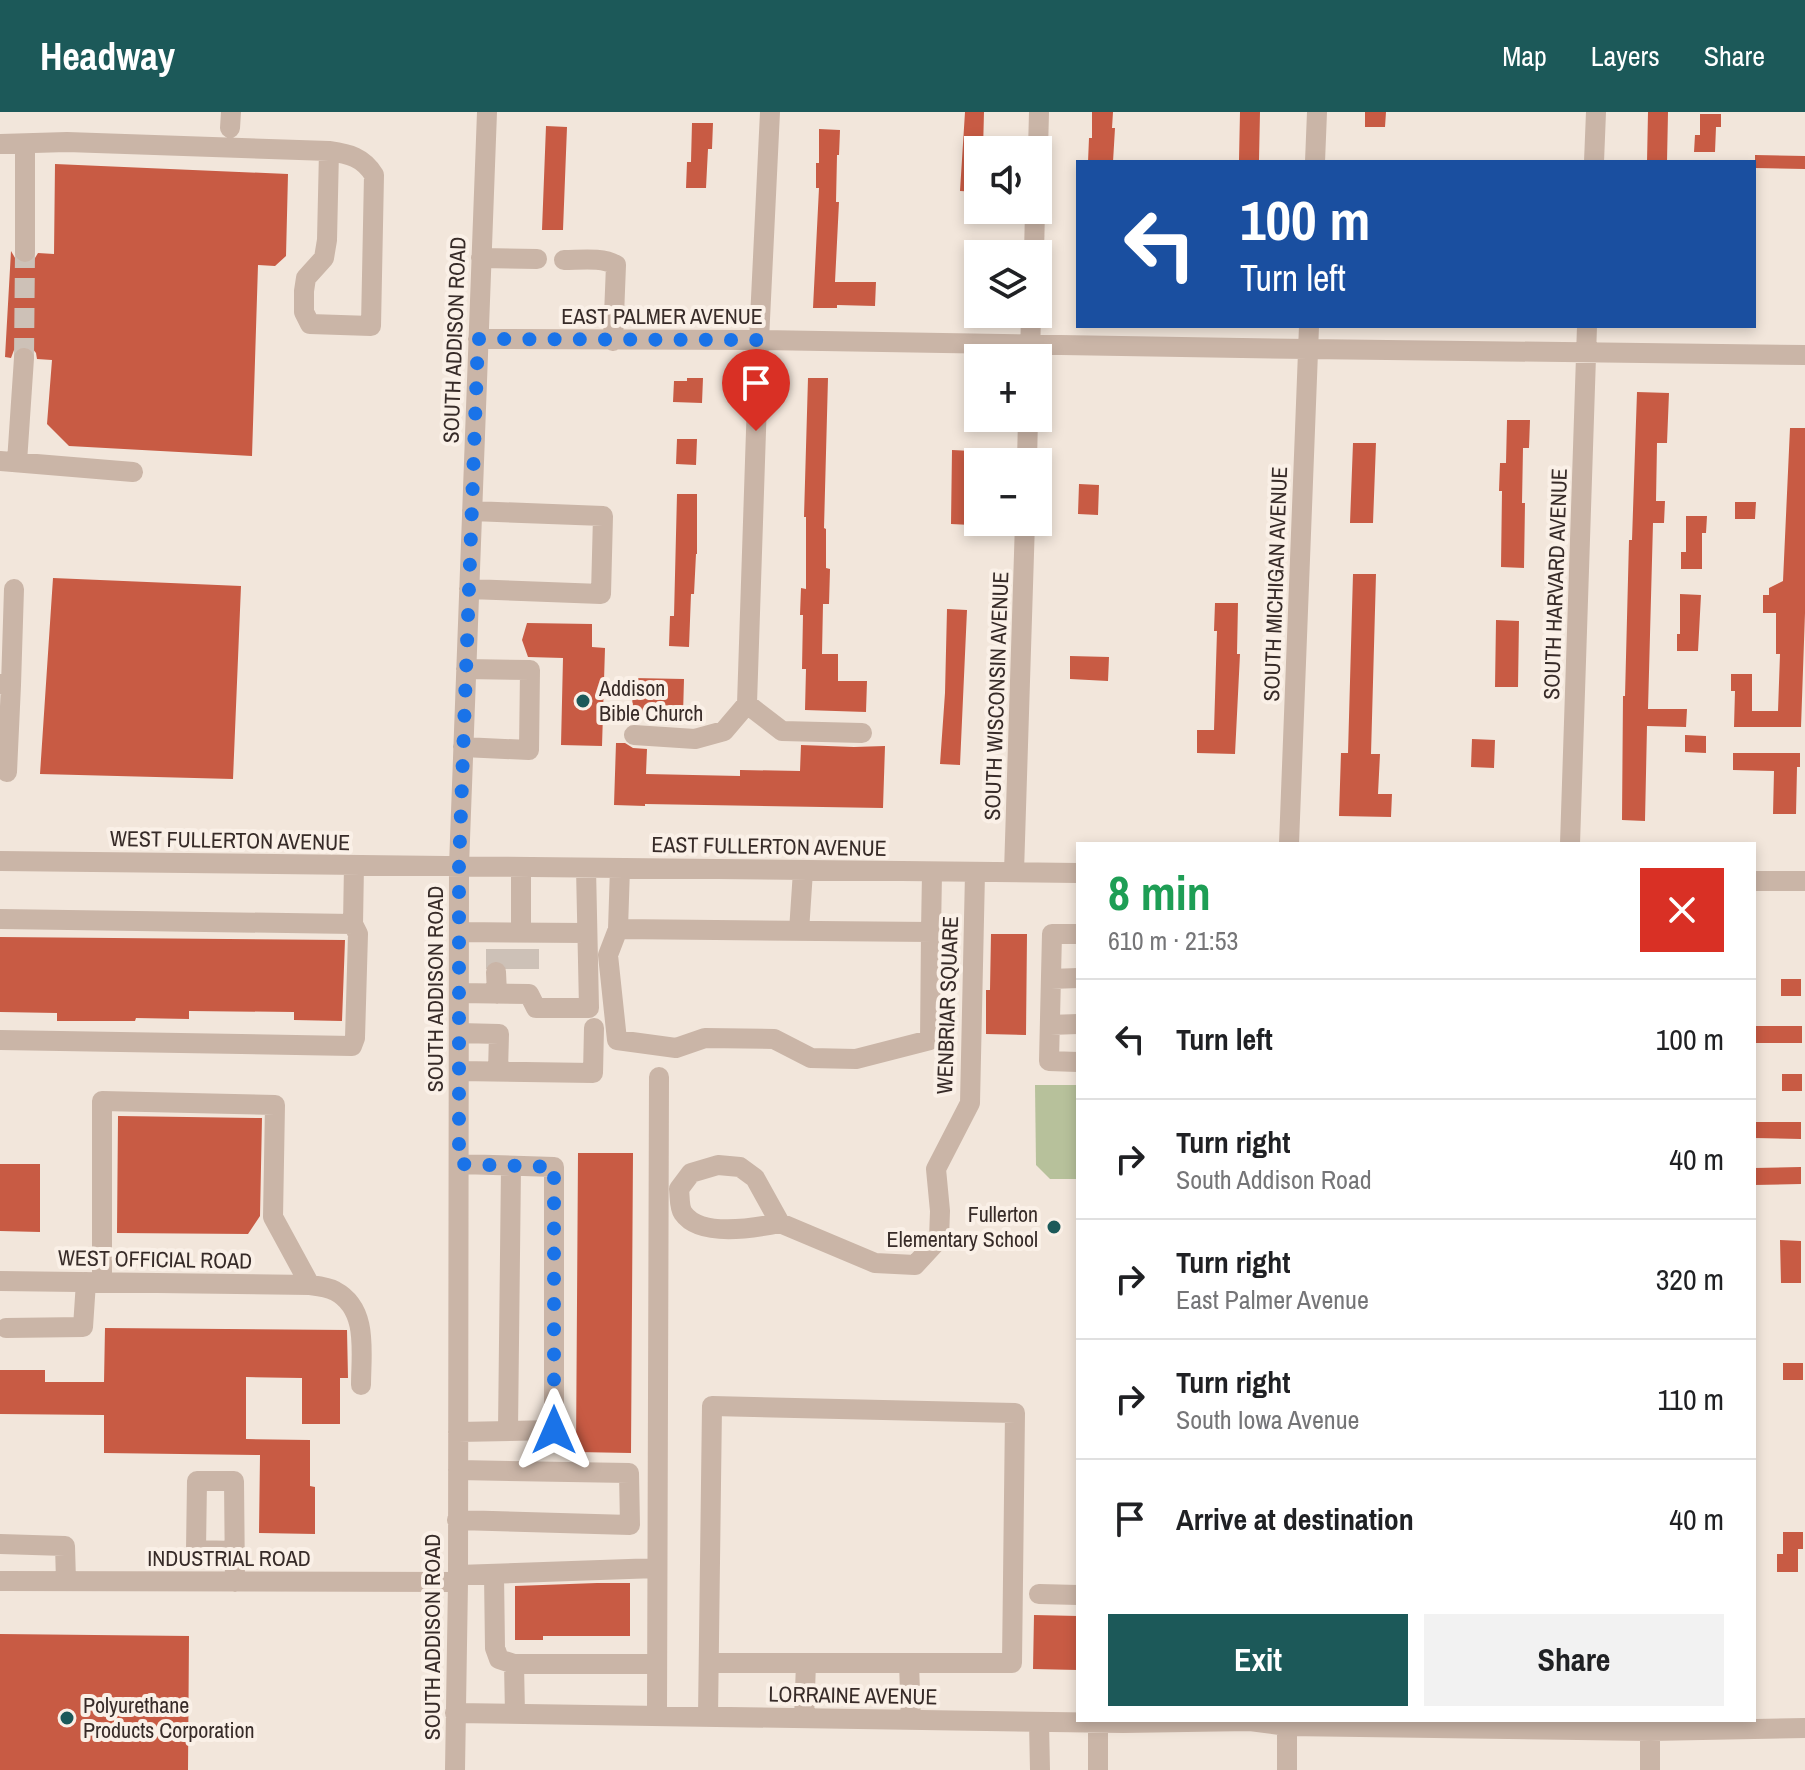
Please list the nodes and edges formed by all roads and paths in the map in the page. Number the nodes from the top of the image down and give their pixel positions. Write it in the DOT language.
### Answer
graph roads {
  1 [pos="487,112"];
  2 [pos="770,112"];
  3 [pos="1039,112"];
  4 [pos="1317,112"];
  5 [pos="1596,112"];
  6 [pos="1038,136"];
  7 [pos="0,144"];
  8 [pos="25,144"];
  9 [pos="329,151"];
  10 [pos="1315,160"];
  11 [pos="1594,160"];
  12 [pos="25,252"];
  13 [pos="481,258"];
  14 [pos="537,259"];
  15 [pos="564,260"];
  16 [pos="1309,328"];
  17 [pos="1587,328"];
  18 [pos="478,339"];
  19 [pos="759,340"];
  20 [pos="613,341"];
  21 [pos="964,349"];
  22 [pos="1308,349"];
  23 [pos="1586,351"];
  24 [pos="1052,352"];
  25 [pos="1805,355"];
  26 [pos="24,358"];
  27 [pos="8,462"];
  28 [pos="133,472"];
  29 [pos="472,511"];
  30 [pos="1025,536"];
  31 [pos="14,589"];
  32 [pos="469,589"];
  33 [pos="466,669"];
  34 [pos="6,684"];
  35 [pos="747,704"];
  36 [pos="862,733"];
  37 [pos="634,735"];
  38 [pos="463,747"];
  39 [pos="7,772"];
  40 [pos="1289,842"];
  41 [pos="1570,842"];
  42 [pos="0,861"];
  43 [pos="354,865"];
  44 [pos="459,866"];
  45 [pos="521,867"];
  46 [pos="586,868"];
  47 [pos="620,868"];
  48 [pos="803,871"];
  49 [pos="1014,872"];
  50 [pos="932,873"];
  51 [pos="975,873"];
  52 [pos="1076,873"];
  53 [pos="1756,881"];
  54 [pos="1805,881"];
  55 [pos="0,919"];
  56 [pos="353,924"];
  57 [pos="618,929"];
  58 [pos="799,931"];
  59 [pos="459,932"];
  60 [pos="931,932"];
  61 [pos="587,933"];
  62 [pos="1076,934"];
  63 [pos="513,939"];
  64 [pos="1076,978"];
  65 [pos="1051,979"];
  66 [pos="459,993"];
  67 [pos="1076,1024"];
  68 [pos="1050,1025"];
  69 [pos="594,1028"];
  70 [pos="459,1033"];
  71 [pos="0,1040"];
  72 [pos="1076,1062"];
  73 [pos="459,1071"];
  74 [pos="498,1071"];
  75 [pos="659,1077"];
  76 [pos="459,1164"];
  77 [pos="511,1166"];
  78 [pos="780,1223"];
  79 [pos="0,1281"];
  80 [pos="94,1282"];
  81 [pos="310,1285"];
  82 [pos="6,1328"];
  83 [pos="361,1385"];
  84 [pos="508,1431"];
  85 [pos="458,1432"];
  86 [pos="458,1470"];
  87 [pos="457,1520"];
  88 [pos="0,1544"];
  89 [pos="235,1551"];
  90 [pos="657,1568"];
  91 [pos="494,1574"];
  92 [pos="458,1578"];
  93 [pos="0,1581"];
  94 [pos="66,1581"];
  95 [pos="235,1582"];
  96 [pos="1039,1594"];
  97 [pos="1076,1595"];
  98 [pos="709,1663"];
  99 [pos="806,1663"];
  100 [pos="909,1663"];
  101 [pos="514,1664"];
  102 [pos="657,1664"];
  103 [pos="455,1713"];
  104 [pos="515,1714"];
  105 [pos="657,1716"];
  106 [pos="708,1717"];
  107 [pos="804,1719"];
  108 [pos="911,1720"];
  109 [pos="1039,1722"];
  110 [pos="1123,1722"];
  111 [pos="1257,1722"];
  112 [pos="1098,1723"];
  113 [pos="1431,1724"];
  114 [pos="1287,1726"];
  115 [pos="1650,1726"];
  116 [pos="1805,1728"];
  117 [pos="455,1770"];
  118 [pos="1040,1770"];
  119 [pos="1098,1770"];
  120 [pos="1287,1770"];
  121 [pos="1650,1770"];
  1 -- 13 [label="street, SOUTH ADDISON ROAD"];
  2 -- 19 [label="street"];
  3 -- 6 [label="street"];
  4 -- 10 [label="street"];
  5 -- 11 [label="street"];
  7 -- 8 [label="street"];
  8 -- 9 [label="street"];
  8 -- 12 [label="street"];
  9 -- 9 [label="street"];
  13 -- 14 [label="street"];
  13 -- 18 [label="street, SOUTH ADDISON ROAD"];
  15 -- 20 [label="street"];
  16 -- 22 [label="street, SOUTH MICHIGAN AVENUE"];
  17 -- 23 [label="street, SOUTH HARVARD AVENUE"];
  18 -- 20 [label="street, EAST PALMER AVENUE"];
  18 -- 29 [label="street, SOUTH ADDISON ROAD"];
  19 -- 20 [label="street, EAST PALMER AVENUE"];
  19 -- 21 [label="street, EAST PALMER AVENUE"];
  19 -- 35 [label="street"];
  22 -- 23 [label="street, EAST PALMER AVENUE"];
  22 -- 24 [label="street, EAST PALMER AVENUE"];
  22 -- 40 [label="street, SOUTH MICHIGAN AVENUE"];
  23 -- 25 [label="street, EAST PALMER AVENUE"];
  23 -- 41 [label="street, SOUTH HARVARD AVENUE"];
  26 -- 27 [label="street"];
  27 -- 28 [label="street"];
  29 -- 32 [label="street, SOUTH ADDISON ROAD"];
  29 -- 32 [label="street"];
  30 -- 49 [label="street, SOUTH WISCONSIN AVENUE"];
  31 -- 34 [label="street"];
  32 -- 33 [label="street, SOUTH ADDISON ROAD"];
  33 -- 38 [label="street, SOUTH ADDISON ROAD"];
  33 -- 38 [label="street"];
  34 -- 39 [label="street"];
  35 -- 36 [label="street"];
  35 -- 37 [label="street"];
  38 -- 44 [label="street, SOUTH ADDISON ROAD"];
  42 -- 43 [label="street, WEST FULLERTON AVENUE"];
  43 -- 44 [label="street, WEST FULLERTON AVENUE"];
  43 -- 56 [label="street"];
  44 -- 45 [label="street, EAST FULLERTON AVENUE"];
  44 -- 59 [label="street, SOUTH ADDISON ROAD"];
  45 -- 46 [label="street, EAST FULLERTON AVENUE"];
  45 -- 63 [label="street"];
  46 -- 47 [label="street, EAST FULLERTON AVENUE"];
  46 -- 61 [label="street"];
  47 -- 48 [label="street, EAST FULLERTON AVENUE"];
  47 -- 57 [label="street"];
  48 -- 50 [label="street, EAST FULLERTON AVENUE"];
  48 -- 58 [label="street"];
  49 -- 51 [label="street, EAST FULLERTON AVENUE"];
  49 -- 52 [label="street, EAST FULLERTON AVENUE"];
  50 -- 51 [label="street, EAST FULLERTON AVENUE"];
  50 -- 60 [label="street"];
  51 -- 78 [label="street, WENBRIAR SQUARE"];
  53 -- 54 [label="street"];
  55 -- 56 [label="street"];
  56 -- 71 [label="street"];
  57 -- 58 [label="street"];
  57 -- 60 [label="street"];
  58 -- 60 [label="street"];
  59 -- 63 [label="street"];
  59 -- 66 [label="street, SOUTH ADDISON ROAD"];
  61 -- 63 [label="street"];
  61 -- 66 [label="street"];
  62 -- 65 [label="street"];
  64 -- 65 [label="street"];
  65 -- 68 [label="street"];
  66 -- 70 [label="street, SOUTH ADDISON ROAD"];
  67 -- 68 [label="street"];
  68 -- 72 [label="street"];
  69 -- 74 [label="street"];
  70 -- 73 [label="street, SOUTH ADDISON ROAD"];
  70 -- 74 [label="street"];
  73 -- 74 [label="street"];
  73 -- 76 [label="street, SOUTH ADDISON ROAD"];
  75 -- 90 [label="street"];
  76 -- 77 [label="street"];
  76 -- 85 [label="street, SOUTH ADDISON ROAD"];
  77 -- 84 [label="street"];
  77 -- 84 [label="street"];
  78 -- 78 [label="street"];
  79 -- 80 [label="street, WEST OFFICIAL ROAD"];
  80 -- 81 [label="street, WEST OFFICIAL ROAD"];
  80 -- 81 [label="street"];
  80 -- 82 [label="street"];
  81 -- 83 [label="street"];
  84 -- 85 [label="street"];
  85 -- 86 [label="street, SOUTH ADDISON ROAD"];
  86 -- 87 [label="street, SOUTH ADDISON ROAD"];
  86 -- 87 [label="street"];
  87 -- 92 [label="street, SOUTH ADDISON ROAD"];
  88 -- 94 [label="street"];
  89 -- 95 [label="street"];
  90 -- 91 [label="street, INDUSTRIAL ROAD"];
  90 -- 102 [label="street"];
  91 -- 92 [label="street, INDUSTRIAL ROAD"];
  91 -- 101 [label="street"];
  92 -- 95 [label="street, INDUSTRIAL ROAD"];
  92 -- 103 [label="street, SOUTH ADDISON ROAD"];
  93 -- 94 [label="street, INDUSTRIAL ROAD"];
  94 -- 95 [label="street, INDUSTRIAL ROAD"];
  96 -- 97 [label="street"];
  98 -- 99 [label="street"];
  98 -- 100 [label="street"];
  98 -- 106 [label="street"];
  99 -- 100 [label="street"];
  99 -- 107 [label="street"];
  100 -- 108 [label="street"];
  101 -- 102 [label="street"];
  101 -- 104 [label="street"];
  102 -- 105 [label="street"];
  103 -- 104 [label="street, LORRAINE AVENUE"];
  103 -- 117 [label="street, SOUTH ADDISON ROAD"];
  104 -- 105 [label="street, LORRAINE AVENUE"];
  105 -- 106 [label="street, LORRAINE AVENUE"];
  106 -- 107 [label="street, LORRAINE AVENUE"];
  107 -- 108 [label="street, LORRAINE AVENUE"];
  108 -- 109 [label="street, LORRAINE AVENUE"];
  109 -- 112 [label="street, LORRAINE AVENUE"];
  109 -- 118 [label="street"];
  110 -- 112 [label="street, LORRAINE AVENUE"];
  111 -- 114 [label="street, LORRAINE AVENUE"];
  112 -- 119 [label="street"];
  113 -- 114 [label="street, LORRAINE AVENUE"];
  113 -- 115 [label="street, LORRAINE AVENUE"];
  114 -- 120 [label="street"];
  115 -- 116 [label="street, LORRAINE AVENUE"];
  115 -- 121 [label="street"];
}
